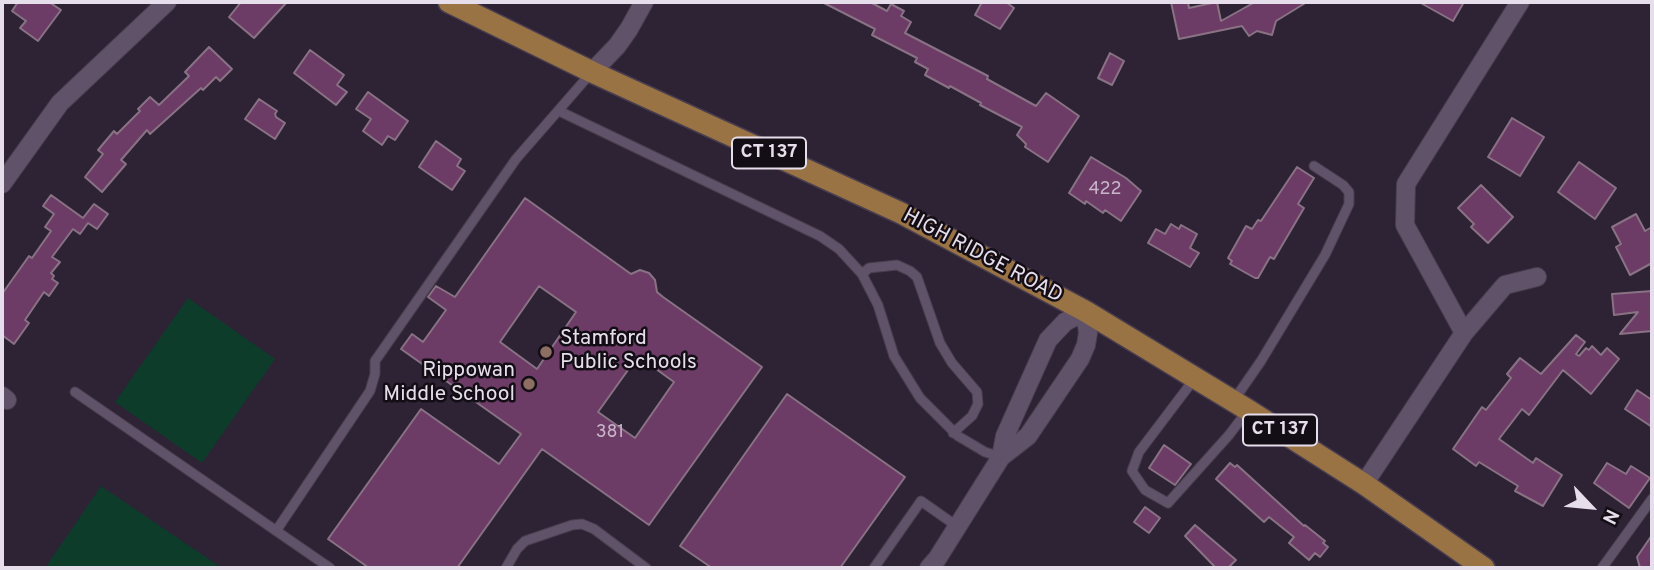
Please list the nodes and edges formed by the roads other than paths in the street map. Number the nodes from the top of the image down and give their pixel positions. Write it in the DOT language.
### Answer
graph roads {
  1 [pos="167,2"];
  2 [pos="449,2"];
  3 [pos="644,2"];
  4 [pos="1520,2"];
  5 [pos="592,72"];
  6 [pos="559,111"];
  7 [pos="1314,166"];
  8 [pos="2,184"];
  9 [pos="862,274"];
  10 [pos="1537,277"];
  11 [pos="1084,312"];
  12 [pos="1464,333"];
  13 [pos="1195,378"];
  14 [pos="75,392"];
  15 [pos="1240,406"];
  16 [pos="954,433"];
  17 [pos="1001,457"];
  18 [pos="1364,484"];
  19 [pos="1652,499"];
  20 [pos="958,527"];
  21 [pos="276,531"];
  22 [pos="330,568"];
  23 [pos="506,568"];
  24 [pos="646,568"];
  25 [pos="874,568"];
  26 [pos="929,568"];
  27 [pos="1484,568"];
  28 [pos="1602,568"];
  1 -- 8 [label="street"];
  2 -- 5 [label="main road, HIGH RIDGE ROAD / CT 137"];
  3 -- 5 [label="street"];
  4 -- 12 [label="street"];
  5 -- 6 [label="lane"];
  5 -- 11 [label="main road, HIGH RIDGE ROAD / CT 137"];
  6 -- 9 [label="lane"];
  6 -- 21 [label="lane"];
  7 -- 15 [label="lane"];
  9 -- 16 [label="lane"];
  9 -- 16 [label="lane"];
  10 -- 12 [label="street"];
  11 -- 13 [label="main road, HIGH RIDGE ROAD / CT 137"];
  11 -- 17 [label="street"];
  11 -- 17 [label="street"];
  12 -- 18 [label="street"];
  13 -- 15 [label="main road, HIGH RIDGE ROAD / CT 137"];
  13 -- 15 [label="lane"];
  14 -- 21 [label="lane"];
  15 -- 18 [label="main road, HIGH RIDGE ROAD / CT 137"];
  16 -- 17 [label="lane"];
  17 -- 20 [label="street"];
  18 -- 27 [label="main road, HIGH RIDGE ROAD / CT 137"];
  19 -- 28 [label="lane"];
  20 -- 25 [label="lane"];
  20 -- 26 [label="street"];
  21 -- 22 [label="lane"];
  23 -- 24 [label="lane"];
}
